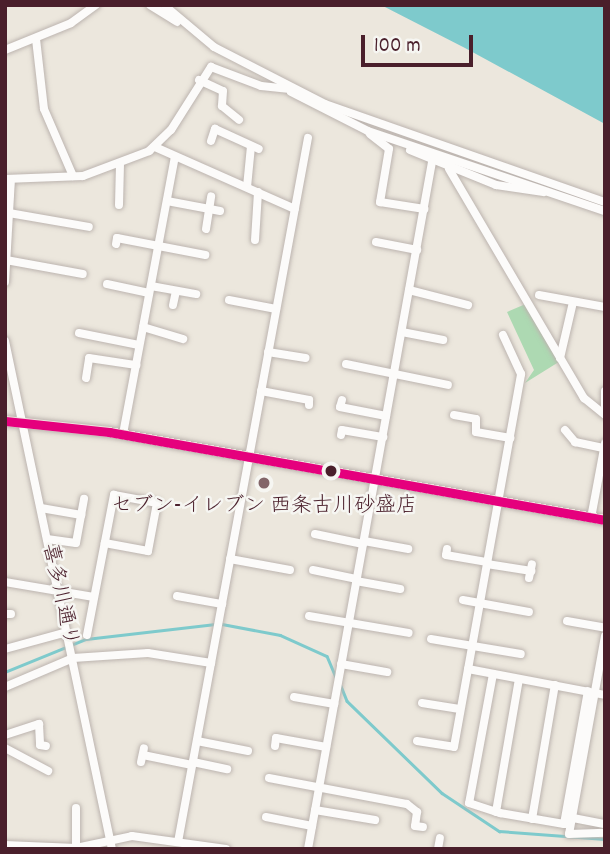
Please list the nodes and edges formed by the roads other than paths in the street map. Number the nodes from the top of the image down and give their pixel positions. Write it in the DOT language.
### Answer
graph roads {
  1 [pos="96,5"];
  2 [pos="150,5"];
  3 [pos="164,5"];
  4 [pos="188,30"];
  5 [pos="36,39"];
  6 [pos="5,50"];
  7 [pos="199,80"];
  8 [pos="290,89"];
  9 [pos="239,120"];
  10 [pos="368,131"];
  11 [pos="308,138"];
  12 [pos="211,141"];
  13 [pos="403,144"];
  14 [pos="155,147"];
  15 [pos="175,157"];
  16 [pos="432,162"];
  17 [pos="120,165"];
  18 [pos="449,169"];
  19 [pos="73,176"];
  20 [pos="8,179"];
  21 [pos="247,187"];
  22 [pos="546,191"];
  23 [pos="258,192"];
  24 [pos="211,196"];
  25 [pos="167,201"];
  26 [pos="605,202"];
  27 [pos="119,205"];
  28 [pos="209,208"];
  29 [pos="295,209"];
  30 [pos="424,209"];
  31 [pos="220,211"];
  32 [pos="605,211"];
  33 [pos="9,213"];
  34 [pos="89,227"];
  35 [pos="206,229"];
  36 [pos="255,240"];
  37 [pos="376,243"];
  38 [pos="116,244"];
  39 [pos="158,246"];
  40 [pos="417,250"];
  41 [pos="205,255"];
  42 [pos="6,260"];
  43 [pos="83,274"];
  44 [pos="5,282"];
  45 [pos="107,284"];
  46 [pos="150,289"];
  47 [pos="409,290"];
  48 [pos="176,291"];
  49 [pos="196,295"];
  50 [pos="539,295"];
  51 [pos="229,300"];
  52 [pos="573,302"];
  53 [pos="173,305"];
  54 [pos="468,305"];
  55 [pos="605,307"];
  56 [pos="276,309"];
  57 [pos="143,327"];
  58 [pos="402,332"];
  59 [pos="79,333"];
  60 [pos="503,335"];
  61 [pos="183,339"];
  62 [pos="443,340"];
  63 [pos="5,341"];
  64 [pos="139,345"];
  65 [pos="268,352"];
  66 [pos="563,357"];
  67 [pos="306,358"];
  68 [pos="346,364"];
  69 [pos="136,365"];
  70 [pos="394,375"];
  71 [pos="86,378"];
  72 [pos="448,385"];
  73 [pos="261,391"];
  74 [pos="605,391"];
  75 [pos="342,400"];
  76 [pos="309,405"];
  77 [pos="605,406"];
  78 [pos="454,415"];
  79 [pos="605,415"];
  80 [pos="386,416"];
  81 [pos="5,421"];
  82 [pos="23,421"];
  83 [pos="565,430"];
  84 [pos="123,434"];
  85 [pos="341,435"];
  86 [pos="383,437"];
  87 [pos="510,438"];
  88 [pos="604,446"];
  89 [pos="249,456"];
  90 [pos="602,469"];
  91 [pos="375,479"];
  92 [pos="85,499"];
  93 [pos="499,501"];
  94 [pos="41,508"];
  95 [pos="81,515"];
  96 [pos="591,518"];
  97 [pos="605,520"];
  98 [pos="315,534"];
  99 [pos="47,538"];
  100 [pos="105,542"];
  101 [pos="364,542"];
  102 [pos="408,549"];
  103 [pos="447,549"];
  104 [pos="230,559"];
  105 [pos="487,563"];
  106 [pos="290,570"];
  107 [pos="313,570"];
  108 [pos="531,571"];
  109 [pos="357,580"];
  110 [pos="5,582"];
  111 [pos="58,590"];
  112 [pos="400,590"];
  113 [pos="177,596"];
  114 [pos="94,597"];
  115 [pos="463,600"];
  116 [pos="480,603"];
  117 [pos="222,604"];
  118 [pos="529,612"];
  119 [pos="309,616"];
  120 [pos="568,621"];
  121 [pos="349,623"];
  122 [pos="605,628"];
  123 [pos="67,632"];
  124 [pos="409,633"];
  125 [pos="87,635"];
  126 [pos="605,636"];
  127 [pos="431,639"];
  128 [pos="472,645"];
  129 [pos="5,649"];
  130 [pos="521,654"];
  131 [pos="73,659"];
  132 [pos="211,663"];
  133 [pos="341,664"];
  134 [pos="602,668"];
  135 [pos="468,669"];
  136 [pos="387,672"];
  137 [pos="493,674"];
  138 [pos="519,679"];
  139 [pos="555,685"];
  140 [pos="5,687"];
  141 [pos="592,692"];
  142 [pos="605,695"];
  143 [pos="294,697"];
  144 [pos="422,703"];
  145 [pos="334,704"];
  146 [pos="460,709"];
  147 [pos="5,735"];
  148 [pos="197,741"];
  149 [pos="417,741"];
  150 [pos="46,746"];
  151 [pos="275,746"];
  152 [pos="326,747"];
  153 [pos="5,748"];
  154 [pos="248,751"];
  155 [pos="143,755"];
  156 [pos="192,763"];
  157 [pos="227,769"];
  158 [pos="48,771"];
  159 [pos="269,778"];
  160 [pos="319,787"];
  161 [pos="572,802"];
  162 [pos="76,808"];
  163 [pos="315,810"];
  164 [pos="496,812"];
  165 [pos="266,817"];
  166 [pos="573,818"];
  167 [pos="532,819"];
  168 [pos="376,820"];
  169 [pos="605,824"];
  170 [pos="312,826"];
  171 [pos="423,827"];
  172 [pos="605,833"];
  173 [pos="440,838"];
  174 [pos="178,842"];
  175 [pos="111,844"];
  176 [pos="5,845"];
  177 [pos="166,845"];
  178 [pos="41,848"];
  179 [pos="76,848"];
  180 [pos="226,849"];
  181 [pos="308,849"];
  182 [pos="438,849"];
  1 -- 5 [label="street"];
  2 -- 4 [label="street"];
  3 -- 4 [label="street"];
  4 -- 8 [label="street"];
  5 -- 6 [label="street"];
  5 -- 19 [label="street"];
  7 -- 8 [label="street"];
  7 -- 9 [label="street"];
  7 -- 14 [label="street"];
  8 -- 10 [label="street"];
  8 -- 26 [label="street"];
  10 -- 13 [label="street"];
  10 -- 30 [label="street"];
  11 -- 29 [label="street"];
  12 -- 21 [label="street"];
  13 -- 16 [label="street"];
  13 -- 22 [label="street"];
  14 -- 15 [label="street"];
  14 -- 17 [label="street"];
  15 -- 21 [label="street"];
  15 -- 25 [label="street"];
  16 -- 18 [label="street"];
  16 -- 30 [label="street"];
  17 -- 19 [label="street"];
  17 -- 27 [label="street"];
  18 -- 22 [label="street"];
  18 -- 66 [label="street"];
  19 -- 20 [label="street"];
  20 -- 33 [label="street"];
  21 -- 23 [label="street"];
  22 -- 32 [label="street"];
  23 -- 29 [label="street"];
  23 -- 36 [label="street"];
  24 -- 28 [label="street"];
  25 -- 28 [label="street"];
  25 -- 39 [label="street"];
  28 -- 31 [label="street"];
  28 -- 35 [label="street"];
  29 -- 56 [label="street"];
  30 -- 40 [label="street"];
  33 -- 34 [label="street"];
  33 -- 42 [label="street"];
  37 -- 40 [label="street"];
  38 -- 39 [label="street"];
  39 -- 41 [label="street"];
  39 -- 46 [label="street"];
  40 -- 47 [label="street"];
  42 -- 43 [label="street"];
  42 -- 44 [label="street"];
  45 -- 46 [label="street"];
  46 -- 48 [label="street"];
  46 -- 57 [label="street"];
  47 -- 54 [label="street"];
  47 -- 58 [label="street"];
  48 -- 49 [label="street"];
  48 -- 53 [label="street"];
  50 -- 52 [label="street"];
  51 -- 56 [label="street"];
  52 -- 55 [label="street"];
  52 -- 66 [label="street"];
  56 -- 65 [label="street"];
  57 -- 61 [label="street"];
  57 -- 64 [label="street"];
  58 -- 62 [label="street"];
  58 -- 70 [label="street"];
  59 -- 64 [label="street"];
  60 -- 87 [label="street"];
  63 -- 82 [label="street, 喜多川通り"];
  64 -- 69 [label="street"];
  65 -- 67 [label="street"];
  65 -- 73 [label="street"];
  66 -- 79 [label="street"];
  68 -- 70 [label="street"];
  69 -- 71 [label="street"];
  69 -- 84 [label="street"];
  70 -- 72 [label="street"];
  70 -- 80 [label="street"];
  73 -- 76 [label="street"];
  73 -- 89 [label="street"];
  74 -- 77 [label="street"];
  75 -- 80 [label="street"];
  78 -- 87 [label="street"];
  80 -- 86 [label="street"];
  81 -- 82 [label="main road"];
  82 -- 84 [label="main road"];
  82 -- 94 [label="street, 喜多川通り"];
  83 -- 88 [label="street"];
  84 -- 89 [label="main road"];
  85 -- 86 [label="street"];
  86 -- 91 [label="street"];
  87 -- 93 [label="street"];
  88 -- 90 [label="street"];
  89 -- 91 [label="main road"];
  89 -- 104 [label="street"];
  90 -- 96 [label="street"];
  91 -- 93 [label="main road"];
  91 -- 101 [label="street"];
  92 -- 95 [label="street"];
  93 -- 96 [label="main road"];
  93 -- 105 [label="street"];
  94 -- 95 [label="street"];
  94 -- 99 [label="street, 喜多川通り"];
  95 -- 99 [label="street"];
  96 -- 97 [label="main road"];
  98 -- 101 [label="street"];
  99 -- 111 [label="street, 喜多川通り"];
  100 -- 100 [label="street"];
  100 -- 114 [label="street"];
  101 -- 102 [label="street"];
  101 -- 109 [label="street"];
  103 -- 105 [label="street"];
  104 -- 106 [label="street"];
  104 -- 117 [label="street"];
  105 -- 108 [label="street"];
  105 -- 116 [label="street"];
  107 -- 109 [label="street"];
  109 -- 112 [label="street"];
  109 -- 121 [label="street"];
  110 -- 111 [label="street"];
  111 -- 114 [label="street"];
  111 -- 123 [label="street, 喜多川通り"];
  113 -- 117 [label="street"];
  114 -- 125 [label="street"];
  115 -- 116 [label="street"];
  116 -- 118 [label="street"];
  116 -- 128 [label="street"];
  117 -- 132 [label="street"];
  119 -- 121 [label="street"];
  120 -- 122 [label="street"];
  121 -- 124 [label="street"];
  121 -- 133 [label="street"];
  123 -- 129 [label="street"];
  123 -- 131 [label="street, 喜多川通り"];
  126 -- 134 [label="street"];
  127 -- 128 [label="street"];
  128 -- 130 [label="street"];
  128 -- 135 [label="street"];
  131 -- 132 [label="street"];
  131 -- 140 [label="street"];
  131 -- 175 [label="street, 喜多川通り"];
  132 -- 148 [label="street"];
  133 -- 136 [label="street"];
  133 -- 145 [label="street"];
  134 -- 141 [label="street"];
  135 -- 137 [label="street"];
  135 -- 146 [label="street"];
  137 -- 138 [label="street"];
  137 -- 164 [label="street"];
  138 -- 139 [label="street"];
  138 -- 164 [label="street"];
  139 -- 141 [label="street"];
  139 -- 167 [label="street"];
  141 -- 142 [label="street"];
  141 -- 161 [label="street"];
  143 -- 145 [label="street"];
  144 -- 146 [label="street"];
  145 -- 152 [label="street"];
  146 -- 149 [label="street"];
  147 -- 150 [label="street"];
  148 -- 154 [label="street"];
  148 -- 156 [label="street"];
  151 -- 152 [label="street"];
  152 -- 160 [label="street"];
  153 -- 158 [label="street"];
  155 -- 156 [label="street"];
  156 -- 157 [label="street"];
  156 -- 174 [label="street"];
  159 -- 160 [label="street"];
  160 -- 163 [label="street"];
  160 -- 171 [label="street"];
  161 -- 166 [label="street"];
  161 -- 167 [label="street"];
  162 -- 179 [label="street"];
  163 -- 168 [label="street"];
  163 -- 170 [label="street"];
  164 -- 167 [label="street"];
  165 -- 170 [label="street"];
  166 -- 169 [label="street"];
  166 -- 172 [label="street"];
  170 -- 181 [label="street"];
  173 -- 182 [label="street"];
  174 -- 177 [label="street"];
  174 -- 180 [label="street"];
  175 -- 177 [label="street"];
  175 -- 179 [label="street"];
  176 -- 178 [label="street"];
  178 -- 179 [label="street"];
}
